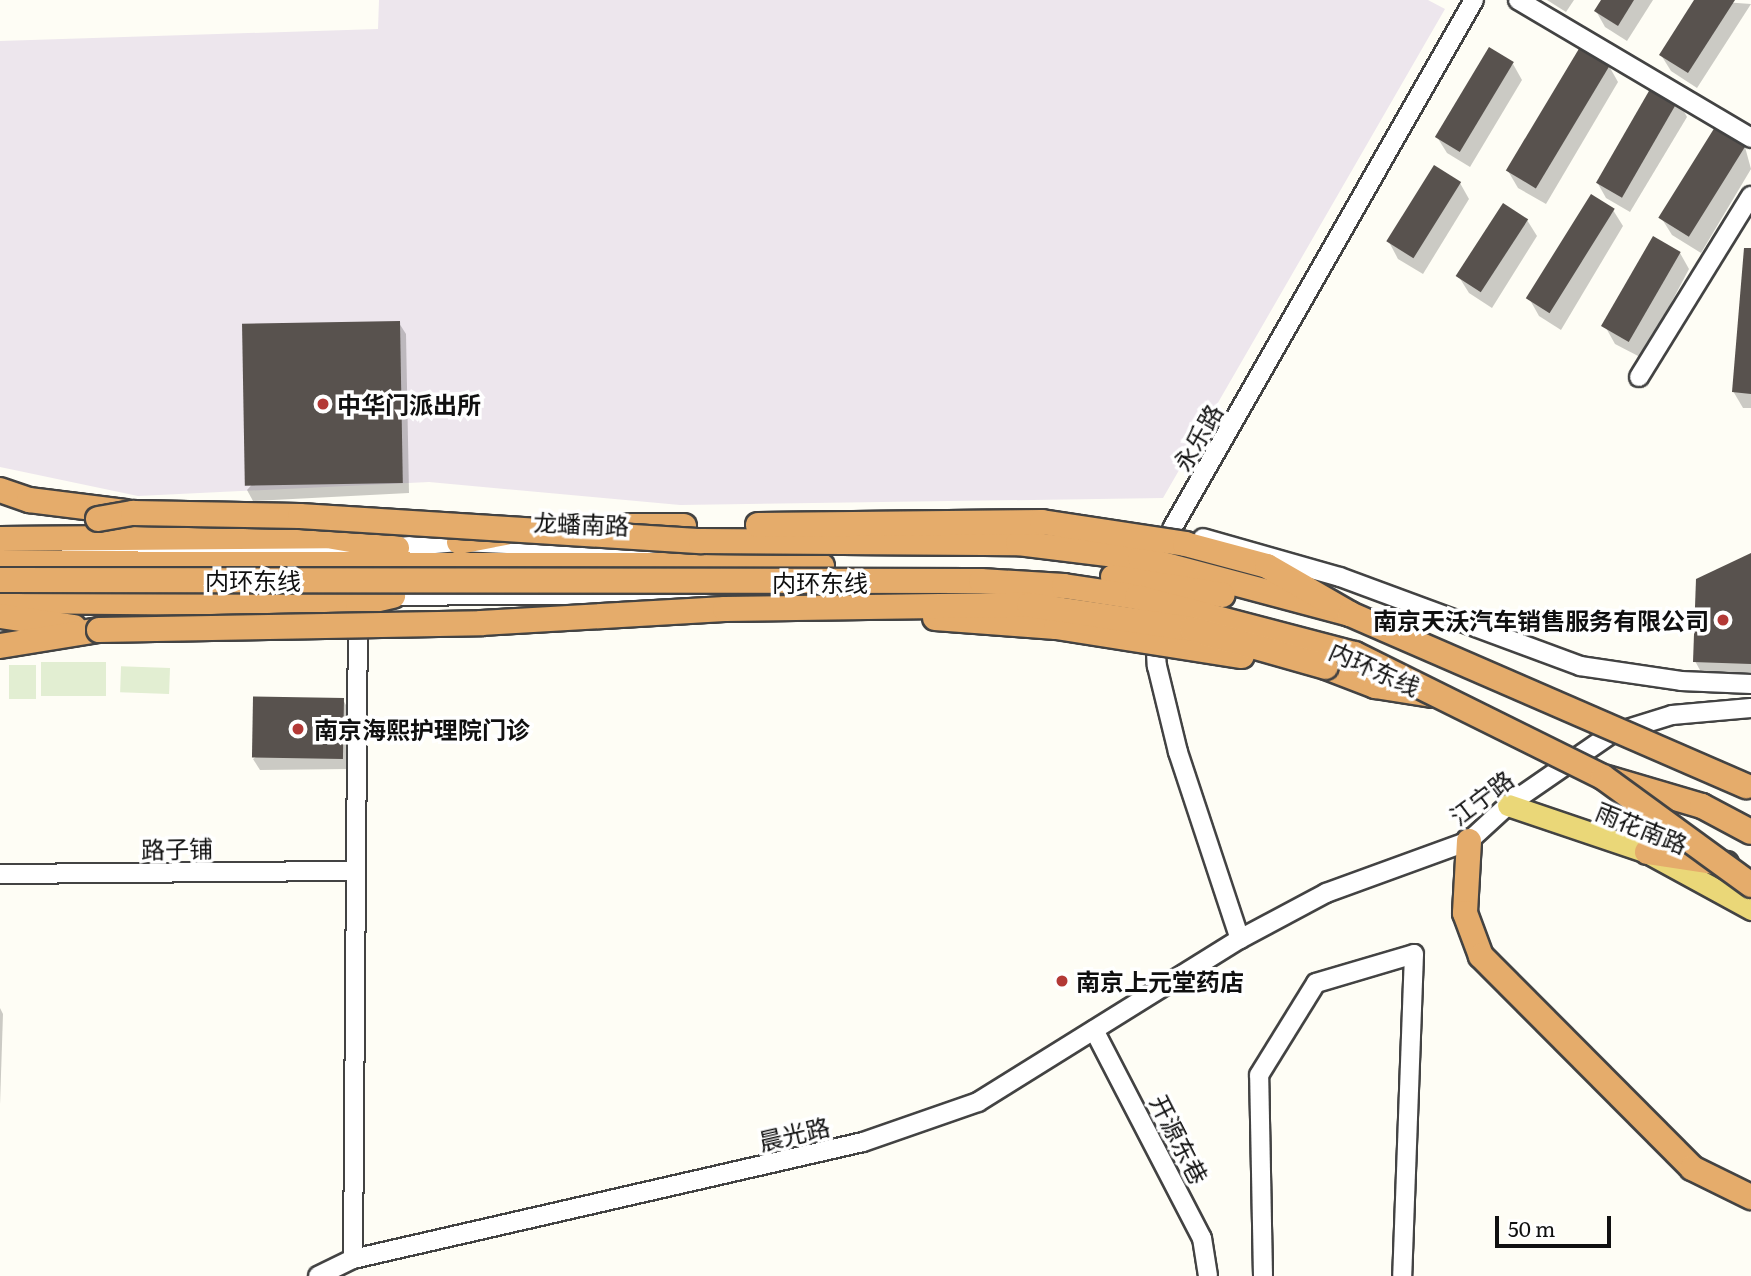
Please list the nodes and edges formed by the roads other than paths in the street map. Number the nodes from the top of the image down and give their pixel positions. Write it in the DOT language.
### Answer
graph roads {
  1 [pos="1474,0"];
  2 [pos="1518,0"];
  3 [pos="1751,138"];
  4 [pos="1751,196"];
  5 [pos="1639,377"];
  6 [pos="0,490"];
  7 [pos="133,513"];
  8 [pos="1042,522"];
  9 [pos="0,538"];
  10 [pos="459,542"];
  11 [pos="397,548"];
  12 [pos="0,552"];
  13 [pos="0,564"];
  14 [pos="1158,572"];
  15 [pos="0,580"];
  16 [pos="0,590"];
  17 [pos="393,596"];
  18 [pos="804,596"];
  19 [pos="0,601"];
  20 [pos="358,604"];
  21 [pos="1154,611"];
  22 [pos="1350,614"];
  23 [pos="0,616"];
  24 [pos="99,630"];
  25 [pos="0,646"];
  26 [pos="1326,667"];
  27 [pos="1751,684"];
  28 [pos="1437,696"];
  29 [pos="1751,708"];
  30 [pos="1603,777"];
  31 [pos="1749,788"];
  32 [pos="1508,805"];
  33 [pos="1751,832"];
  34 [pos="1469,841"];
  35 [pos="1647,852"];
  36 [pos="354,871"];
  37 [pos="1751,872"];
  38 [pos="0,874"];
  39 [pos="1751,885"];
  40 [pos="1751,909"];
  41 [pos="1240,939"];
  42 [pos="1094,1030"];
  43 [pos="1751,1197"];
  44 [pos="353,1259"];
  45 [pos="318,1276"];
  46 [pos="1208,1276"];
  47 [pos="1263,1276"];
  48 [pos="1402,1276"];
  1 -- 14 [label="street, 永乐路"];
  2 -- 3 [label="street"];
  4 -- 5 [label="street"];
  6 -- 7 [label="highway, bridge"];
  7 -- 9 [label="highway, bridge"];
  7 -- 22 [label="highway, bridge"];
  8 -- 10 [label="highway, bridge"];
  8 -- 22 [label="highway, bridge"];
  8 -- 27 [label="street, bridge"];
  9 -- 11 [label="highway"];
  10 -- 11 [label="street, 龙蟠南路"];
  10 -- 14 [label="street, 龙蟠南路"];
  11 -- 12 [label="street, 龙蟠南路"];
  13 -- 22 [label="highway, 内环东线, bridge"];
  14 -- 21 [label="street, 永乐路"];
  15 -- 28 [label="highway, 内环东线, bridge"];
  16 -- 17 [label="street"];
  17 -- 18 [label="street"];
  17 -- 20 [label="highway"];
  18 -- 21 [label="street"];
  18 -- 26 [label="highway, bridge"];
  19 -- 20 [label="highway"];
  20 -- 36 [label="street"];
  21 -- 41 [label="street, 永乐路"];
  22 -- 31 [label="highway, 内环东线, bridge"];
  23 -- 24 [label="highway"];
  24 -- 25 [label="highway"];
  24 -- 26 [label="highway, bridge"];
  26 -- 28 [label="highway, bridge"];
  28 -- 30 [label="highway, 内环东线, bridge"];
  29 -- 32 [label="street, 江宁路"];
  30 -- 33 [label="highway"];
  30 -- 39 [label="highway, bridge"];
  32 -- 34 [label="street, 江宁路"];
  32 -- 35 [label="main road, 雨花南路"];
  34 -- 41 [label="street, 江宁路"];
  34 -- 43 [label="highway"];
  35 -- 37 [label="highway"];
  35 -- 40 [label="main road, 雨花南路"];
  36 -- 38 [label="street, 路子铺"];
  36 -- 44 [label="street"];
  41 -- 42 [label="street, 晨光路"];
  42 -- 44 [label="street, 晨光路"];
  42 -- 46 [label="street, 开源东巷"];
  44 -- 45 [label="street, 晨光路"];
  47 -- 48 [label="street"];
}
